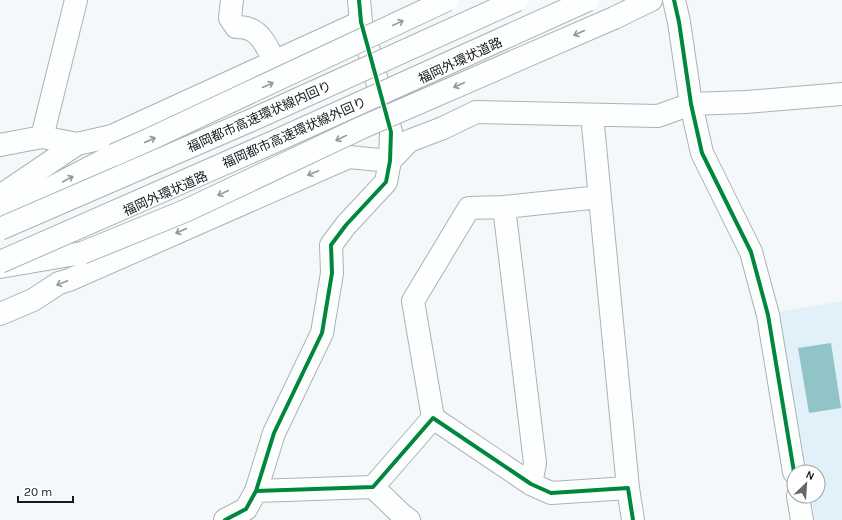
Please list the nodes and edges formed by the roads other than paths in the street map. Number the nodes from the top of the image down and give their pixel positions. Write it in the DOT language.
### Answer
graph roads {
  1 [pos="76,0"];
  2 [pos="232,0"];
  3 [pos="359,0"];
  4 [pos="447,0"];
  5 [pos="500,0"];
  6 [pos="517,0"];
  7 [pos="588,0"];
  8 [pos="591,0"];
  9 [pos="651,0"];
  10 [pos="674,0"];
  11 [pos="361,22"];
  12 [pos="372,60"];
  13 [pos="275,62"];
  14 [pos="842,94"];
  15 [pos="381,97"];
  16 [pos="691,104"];
  17 [pos="592,115"];
  18 [pos="42,136"];
  19 [pos="77,144"];
  20 [pos="0,145"];
  21 [pos="390,160"];
  22 [pos="600,197"];
  23 [pos="0,202"];
  24 [pos="504,207"];
  25 [pos="0,222"];
  26 [pos="0,228"];
  27 [pos="0,262"];
  28 [pos="0,266"];
  29 [pos="0,314"];
  30 [pos="433,418"];
  31 [pos="793,464"];
  32 [pos="531,484"];
  33 [pos="373,487"];
  34 [pos="628,488"];
  35 [pos="256,491"];
  36 [pos="799,504"];
  37 [pos="225,520"];
  38 [pos="409,520"];
  39 [pos="633,520"];
  40 [pos="802,520"];
  1 -- 18 [label="main road"];
  2 -- 13 [label="main road"];
  3 -- 11 [label="main road"];
  25 -- 4 [label="main road, one-way, bridge"];
  5 -- 12 [label="main road"];
  6 -- 26 [label="main road, 福岡都市高速環状線内回り, bridge"];
  7 -- 27 [label="main road, 福岡都市高速環状線外回り, bridge"];
  8 -- 15 [label="main road, 福岡外環状道路"];
  9 -- 28 [label="main road, one-way, bridge"];
  10 -- 16 [label="main road"];
  11 -- 12 [label="main road"];
  11 -- 13 [label="main road"];
  12 -- 15 [label="main road"];
  12 -- 26 [label="main road"];
  13 -- 19 [label="main road"];
  14 -- 16 [label="main road"];
  15 -- 21 [label="main road"];
  15 -- 28 [label="main road, 福岡外環状道路"];
  16 -- 17 [label="main road"];
  16 -- 31 [label="main road"];
  17 -- 21 [label="main road"];
  17 -- 22 [label="main road"];
  18 -- 19 [label="main road"];
  18 -- 20 [label="main road"];
  19 -- 23 [label="main road"];
  21 -- 29 [label="main road, one-way"];
  21 -- 35 [label="main road"];
  22 -- 24 [label="main road"];
  22 -- 34 [label="main road"];
  24 -- 30 [label="main road"];
  24 -- 32 [label="main road"];
  30 -- 32 [label="main road"];
  30 -- 33 [label="main road"];
  32 -- 34 [label="main road"];
  33 -- 35 [label="main road"];
  33 -- 38 [label="main road"];
  34 -- 39 [label="main road"];
  35 -- 37 [label="main road"];
  36 -- 40 [label="main road"];
}
